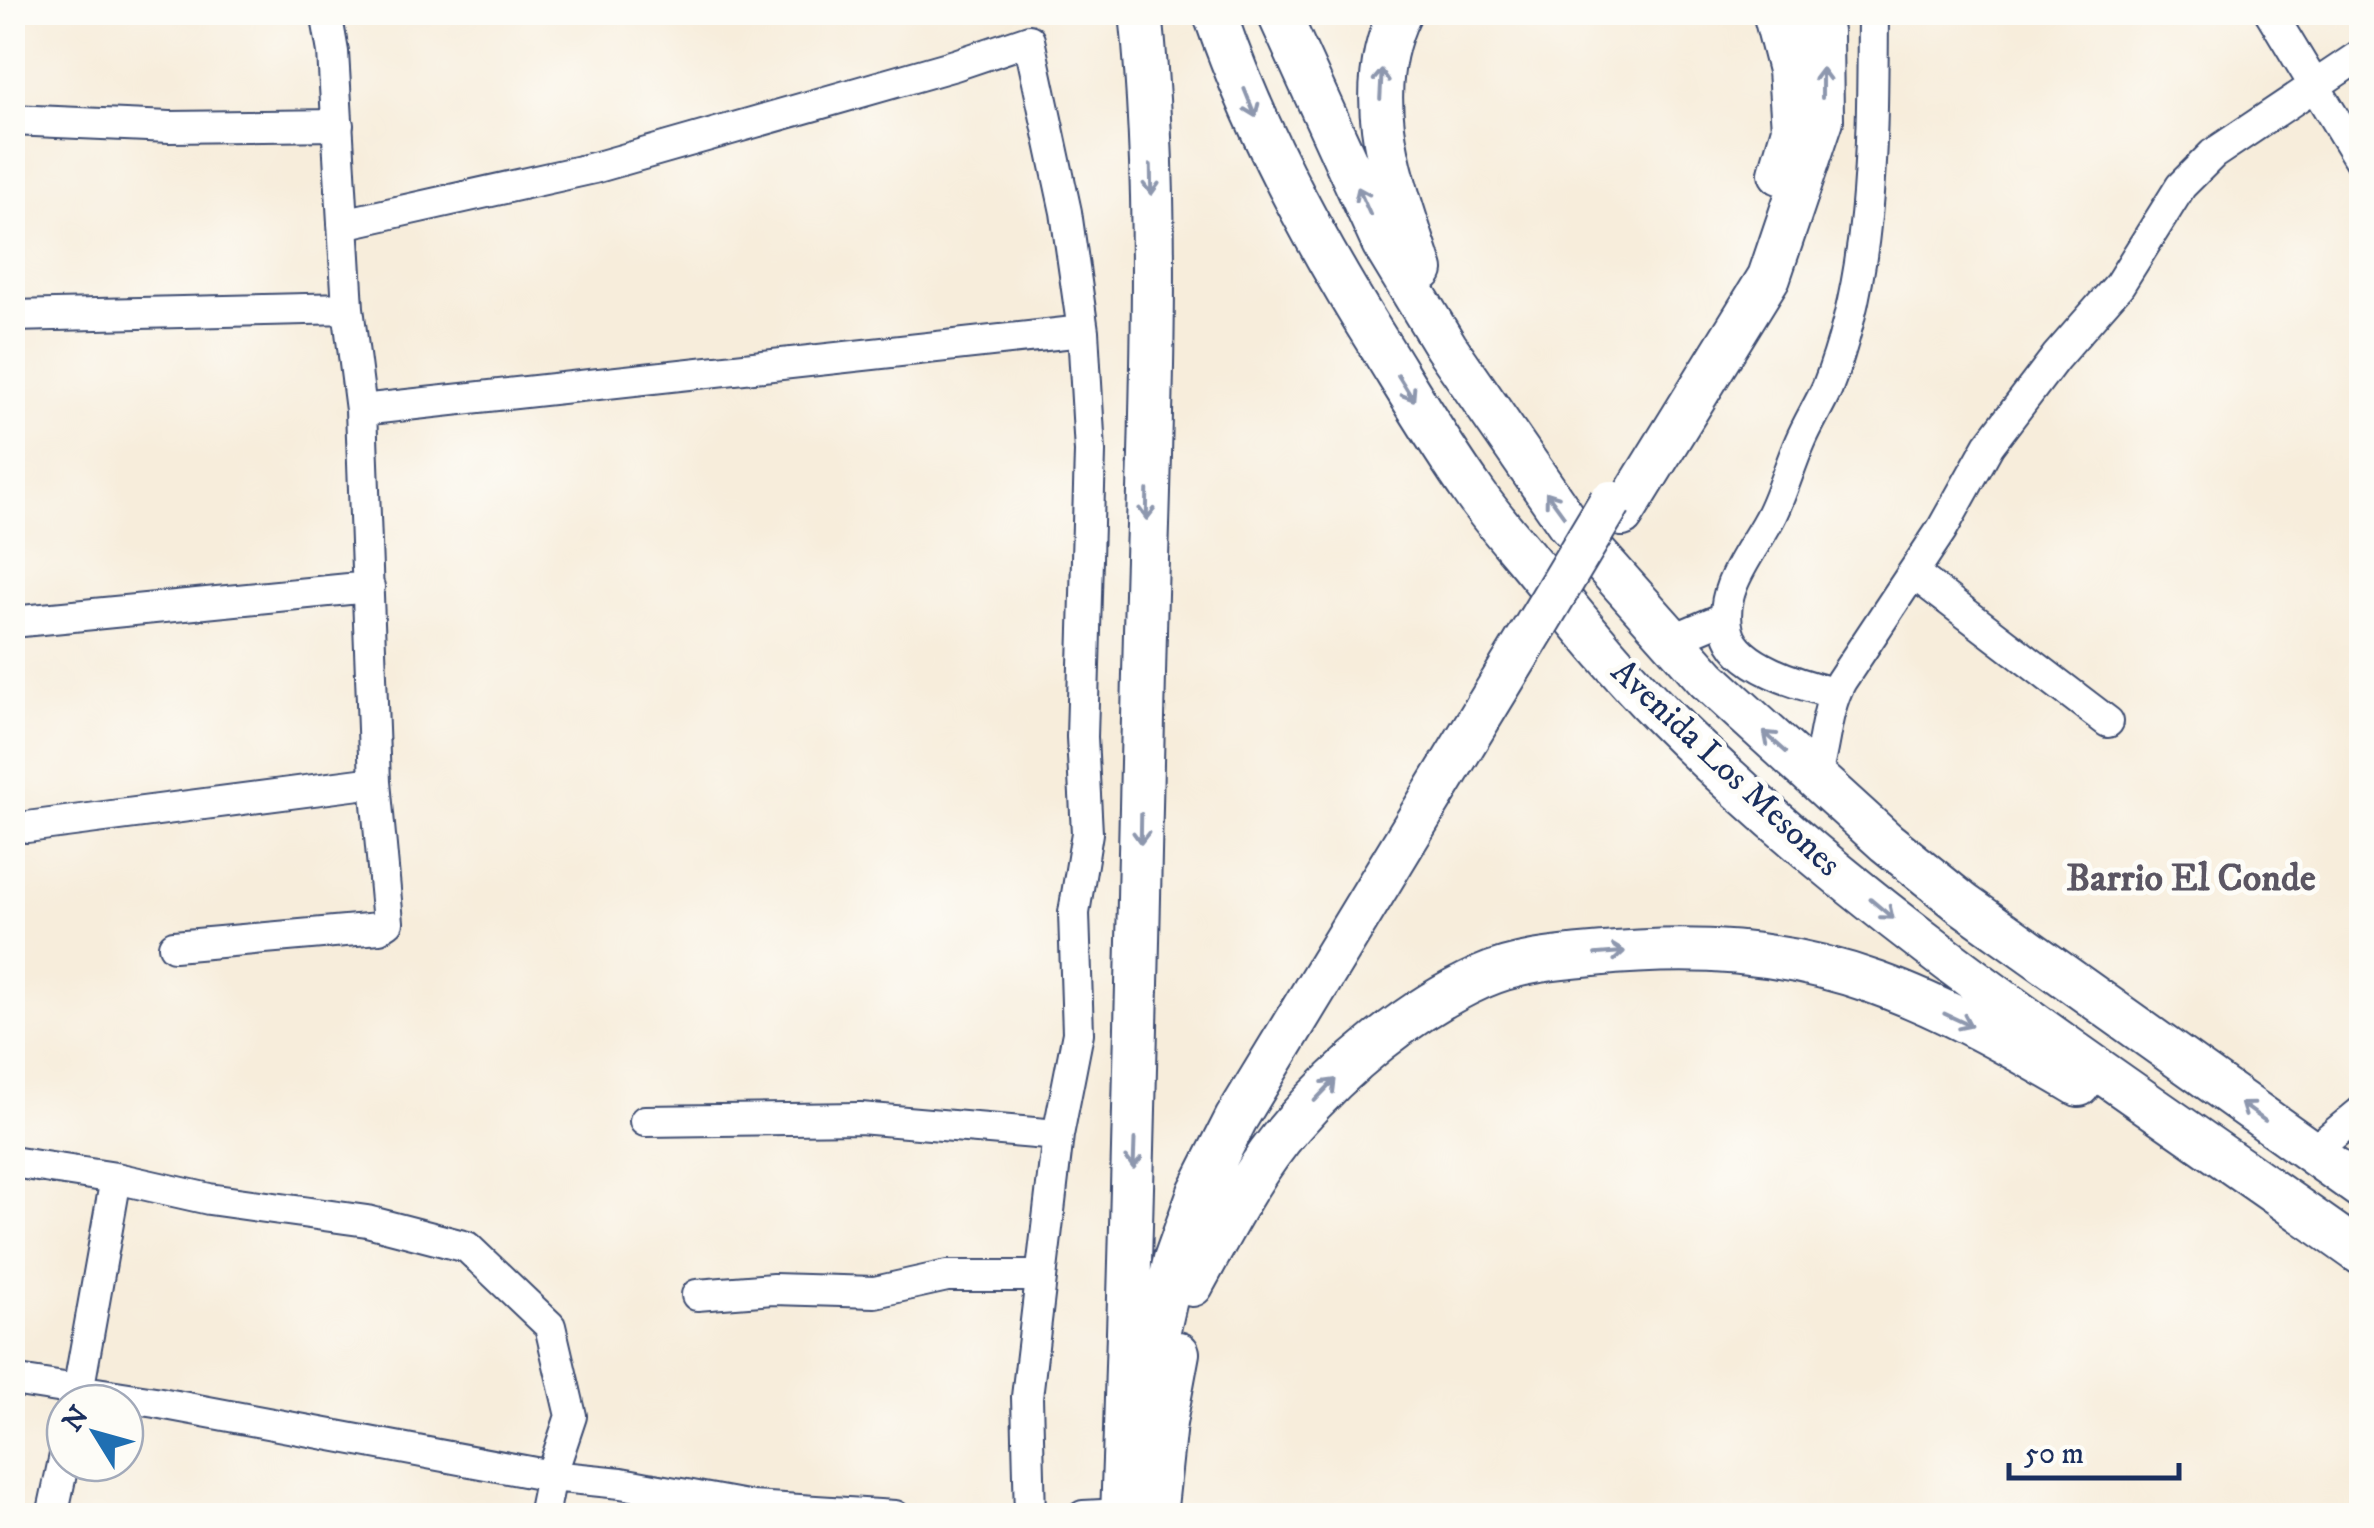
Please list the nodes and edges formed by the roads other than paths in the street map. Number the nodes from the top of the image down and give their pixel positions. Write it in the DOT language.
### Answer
graph roads {
  1 [pos="326,12"];
  2 [pos="1141,12"];
  3 [pos="1214,12"];
  4 [pos="1278,12"];
  5 [pos="1400,12"];
  6 [pos="1774,12"];
  7 [pos="1815,12"];
  8 [pos="1872,12"];
  9 [pos="2270,12"];
  10 [pos="2362,54"];
  11 [pos="2315,86"];
  12 [pos="12,120"];
  13 [pos="338,124"];
  14 [pos="2362,164"];
  15 [pos="343,224"];
  16 [pos="348,308"];
  17 [pos="12,316"];
  18 [pos="1083,332"];
  19 [pos="1446,347"];
  20 [pos="361,410"];
  21 [pos="1616,509"];
  22 [pos="1913,573"];
  23 [pos="369,586"];
  24 [pos="1726,617"];
  25 [pos="12,622"];
  26 [pos="1545,629"];
  27 [pos="1671,640"];
  28 [pos="1834,693"];
  29 [pos="2108,722"];
  30 [pos="1814,778"];
  31 [pos="375,782"];
  32 [pos="27,827"];
  33 [pos="174,946"];
  34 [pos="2362,1111"];
  35 [pos="645,1120"];
  36 [pos="1058,1135"];
  37 [pos="2310,1154"];
  38 [pos="12,1162"];
  39 [pos="116,1178"];
  40 [pos="2362,1188"];
  41 [pos="2288,1202"];
  42 [pos="2362,1254"];
  43 [pos="1040,1276"];
  44 [pos="1192,1286"];
  45 [pos="697,1295"];
  46 [pos="12,1380"];
  47 [pos="79,1383"];
  48 [pos="45,1389"];
  49 [pos="145,1408"];
  50 [pos="550,1476"];
  51 [pos="59,1483"];
  52 [pos="1121,1515"];
  53 [pos="52,1516"];
  54 [pos="542,1516"];
  55 [pos="895,1516"];
  56 [pos="1030,1516"];
  1 -- 13 [label="street"];
  2 -- 52 [label="highway, one-way"];
  3 -- 41 [label="highway, Avenida Los Mesones, one-way"];
  19 -- 4 [label="highway, Avenida Los Mesones, one-way"];
  19 -- 5 [label="highway, one-way"];
  6 -- 21 [label="highway"];
  21 -- 7 [label="highway, one-way"];
  8 -- 24 [label="street"];
  9 -- 11 [label="street"];
  10 -- 11 [label="street"];
  11 -- 14 [label="street"];
  11 -- 22 [label="street"];
  12 -- 13 [label="street"];
  13 -- 15 [label="street"];
  15 -- 16 [label="street"];
  15 -- 18 [label="street"];
  16 -- 17 [label="street"];
  16 -- 20 [label="street"];
  18 -- 20 [label="street"];
  18 -- 36 [label="street"];
  27 -- 19 [label="highway, Avenida Los Mesones, one-way"];
  20 -- 23 [label="street"];
  21 -- 26 [label="highway"];
  22 -- 28 [label="street"];
  22 -- 29 [label="street"];
  23 -- 25 [label="street"];
  23 -- 31 [label="street"];
  24 -- 27 [label="street"];
  24 -- 28 [label="street"];
  26 -- 44 [label="highway"];
  26 -- 52 [label="highway"];
  30 -- 27 [label="highway, Avenida Los Mesones, one-way"];
  28 -- 30 [label="street"];
  37 -- 30 [label="highway, Avenida Los Mesones, one-way"];
  31 -- 32 [label="street"];
  31 -- 33 [label="street"];
  34 -- 37 [label="street"];
  35 -- 36 [label="street"];
  36 -- 43 [label="street"];
  37 -- 40 [label="highway, Avenida Los Mesones"];
  38 -- 39 [label="street"];
  39 -- 47 [label="street"];
  39 -- 50 [label="street"];
  41 -- 42 [label="highway, Avenida Los Mesones"];
  44 -- 41 [label="highway, one-way"];
  43 -- 45 [label="street"];
  43 -- 56 [label="street"];
  44 -- 52 [label="highway"];
  46 -- 48 [label="street"];
  49 -- 50 [label="street"];
  50 -- 54 [label="street"];
  50 -- 55 [label="street"];
  51 -- 53 [label="street"];
}
